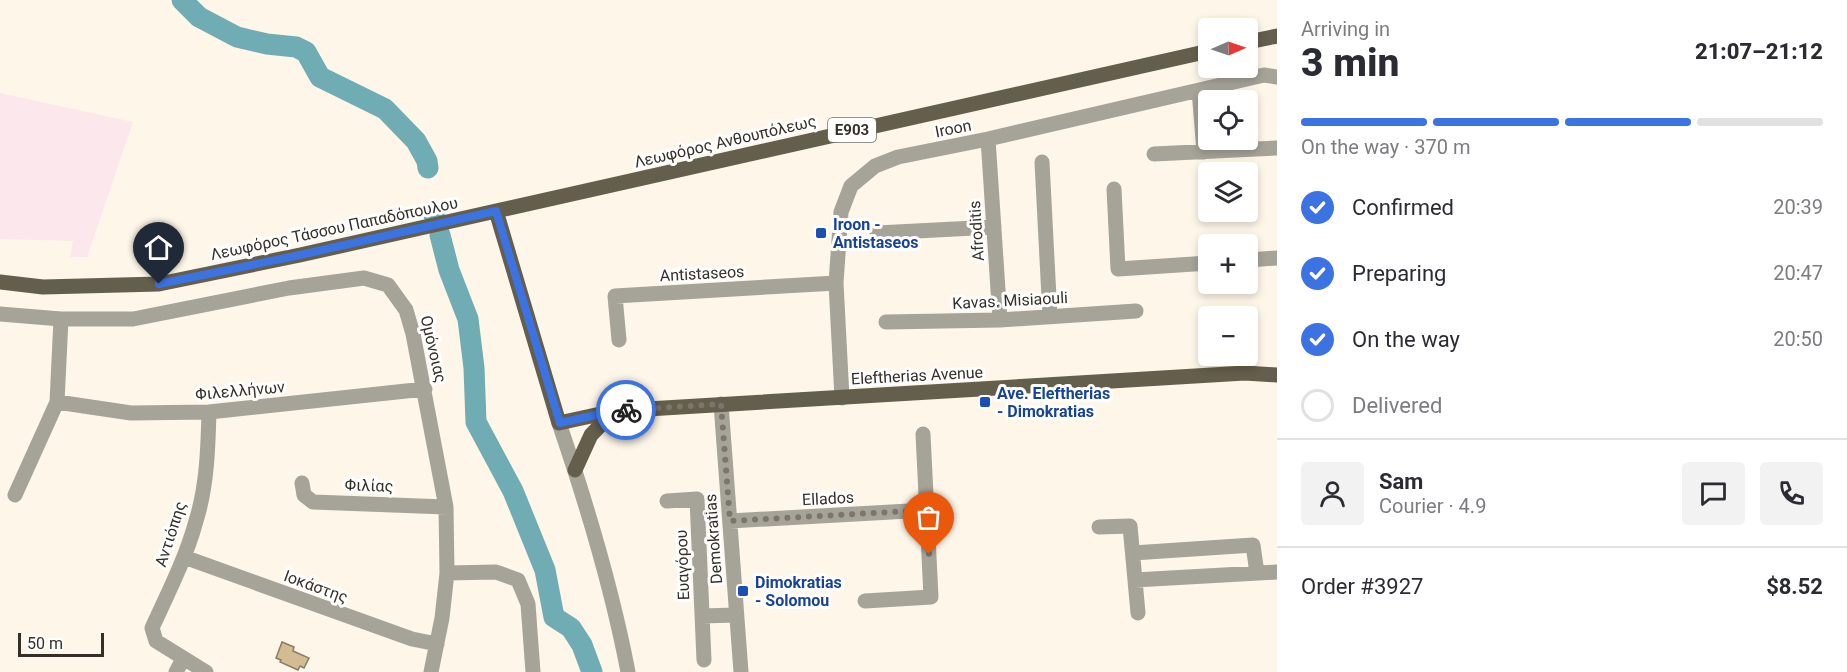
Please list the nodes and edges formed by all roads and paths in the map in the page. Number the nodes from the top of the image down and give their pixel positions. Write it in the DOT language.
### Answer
graph roads {
  1 [pos="1277,36"];
  2 [pos="1258,40"];
  3 [pos="1198,53"];
  4 [pos="1277,77"];
  5 [pos="1198,90"];
  6 [pos="1199,90"];
  7 [pos="988,139"];
  8 [pos="1277,148"];
  9 [pos="1204,152"];
  10 [pos="1154,154"];
  11 [pos="1042,162"];
  12 [pos="1114,189"];
  13 [pos="496,211"];
  14 [pos="994,227"];
  15 [pos="877,233"];
  16 [pos="1277,258"];
  17 [pos="1258,259"];
  18 [pos="1198,264"];
  19 [pos="0,282"];
  20 [pos="836,284"];
  21 [pos="1136,311"];
  22 [pos="0,314"];
  23 [pos="1050,317"];
  24 [pos="61,319"];
  25 [pos="1000,320"];
  26 [pos="886,322"];
  27 [pos="619,340"];
  28 [pos="1277,375"];
  29 [pos="425,389"];
  30 [pos="842,398"];
  31 [pos="57,402"];
  32 [pos="721,404"];
  33 [pos="614,411"];
  34 [pos="209,412"];
  35 [pos="560,423"];
  36 [pos="923,434"];
  37 [pos="575,470"];
  38 [pos="302,483"];
  39 [pos="15,495"];
  40 [pos="667,501"];
  41 [pos="446,507"];
  42 [pos="927,510"];
  43 [pos="730,521"];
  44 [pos="1099,527"];
  45 [pos="1133,553"];
  46 [pos="184,557"];
  47 [pos="1277,572"];
  48 [pos="447,573"];
  49 [pos="1257,573"];
  50 [pos="1135,580"];
  51 [pos="865,601"];
  52 [pos="1138,613"];
  53 [pos="736,615"];
  54 [pos="702,616"];
  55 [pos="437,644"];
  56 [pos="704,660"];
  57 [pos="180,665"];
  58 [pos="206,672"];
  59 [pos="431,672"];
  60 [pos="533,672"];
  61 [pos="628,672"];
  62 [pos="741,672"];
  1 -- 2 [label="main road"];
  3 -- 13 [label="main road, Λεωφόρος Ανθουπόλεως / E903"];
  4 -- 6 [label="street, Iroon"];
  5 -- 7 [label="street, Iroon"];
  7 -- 14 [label="street, Afroditis"];
  7 -- 20 [label="street, Iroon"];
  8 -- 9 [label="street"];
  9 -- 10 [label="street"];
  11 -- 23 [label="street"];
  12 -- 18 [label="street"];
  13 -- 19 [label="main road, Λεωφόρος Τάσσου Παπαδόπουλου / E903"];
  13 -- 35 [label="main road"];
  14 -- 15 [label="street"];
  14 -- 25 [label="street, Afroditis"];
  16 -- 17 [label="street"];
  20 -- 27 [label="street, Antistaseos"];
  20 -- 30 [label="street, Iroon"];
  21 -- 23 [label="street, Kavas. Misiaouli"];
  22 -- 24 [label="street, Ομόνοιας"];
  23 -- 25 [label="street, Kavas. Misiaouli"];
  24 -- 29 [label="street, Ομόνοιας"];
  24 -- 31 [label="street"];
  25 -- 26 [label="street, Kavas. Misiaouli"];
  28 -- 30 [label="main road, Eleftherias Avenue"];
  29 -- 34 [label="street, Φιλελλήνων"];
  29 -- 41 [label="street, Ομόνοιας"];
  30 -- 32 [label="main road, Eleftherias Avenue"];
  31 -- 34 [label="street, Φιλελλήνων"];
  31 -- 39 [label="street"];
  32 -- 33 [label="main road, Eleftherias Avenue"];
  32 -- 43 [label="street, Demokratias"];
  33 -- 35 [label="main road, Eleftherias Avenue"];
  33 -- 37 [label="main road"];
  34 -- 46 [label="street, Αντιόπης"];
  35 -- 37 [label="street"];
  36 -- 42 [label="street"];
  37 -- 61 [label="street"];
  38 -- 41 [label="street, Φιλίας"];
  40 -- 54 [label="street, Ευαγόρου"];
  41 -- 48 [label="street, Ομόνοιας"];
  42 -- 43 [label="street, Ellados"];
  42 -- 51 [label="street"];
  43 -- 53 [label="street, Demokratias"];
  44 -- 45 [label="street"];
  45 -- 49 [label="street"];
  45 -- 50 [label="street"];
  46 -- 55 [label="street, Ιοκάστης"];
  46 -- 57 [label="street, Αντιόπης"];
  47 -- 49 [label="street"];
  48 -- 55 [label="street, Ομόνοιας"];
  48 -- 60 [label="street"];
  49 -- 50 [label="street"];
  50 -- 52 [label="street"];
  53 -- 54 [label="street"];
  53 -- 62 [label="street, Demokratias"];
  54 -- 56 [label="street, Ευαγόρου"];
  55 -- 59 [label="street, Ομόνοιας"];
  57 -- 58 [label="street"];
}
